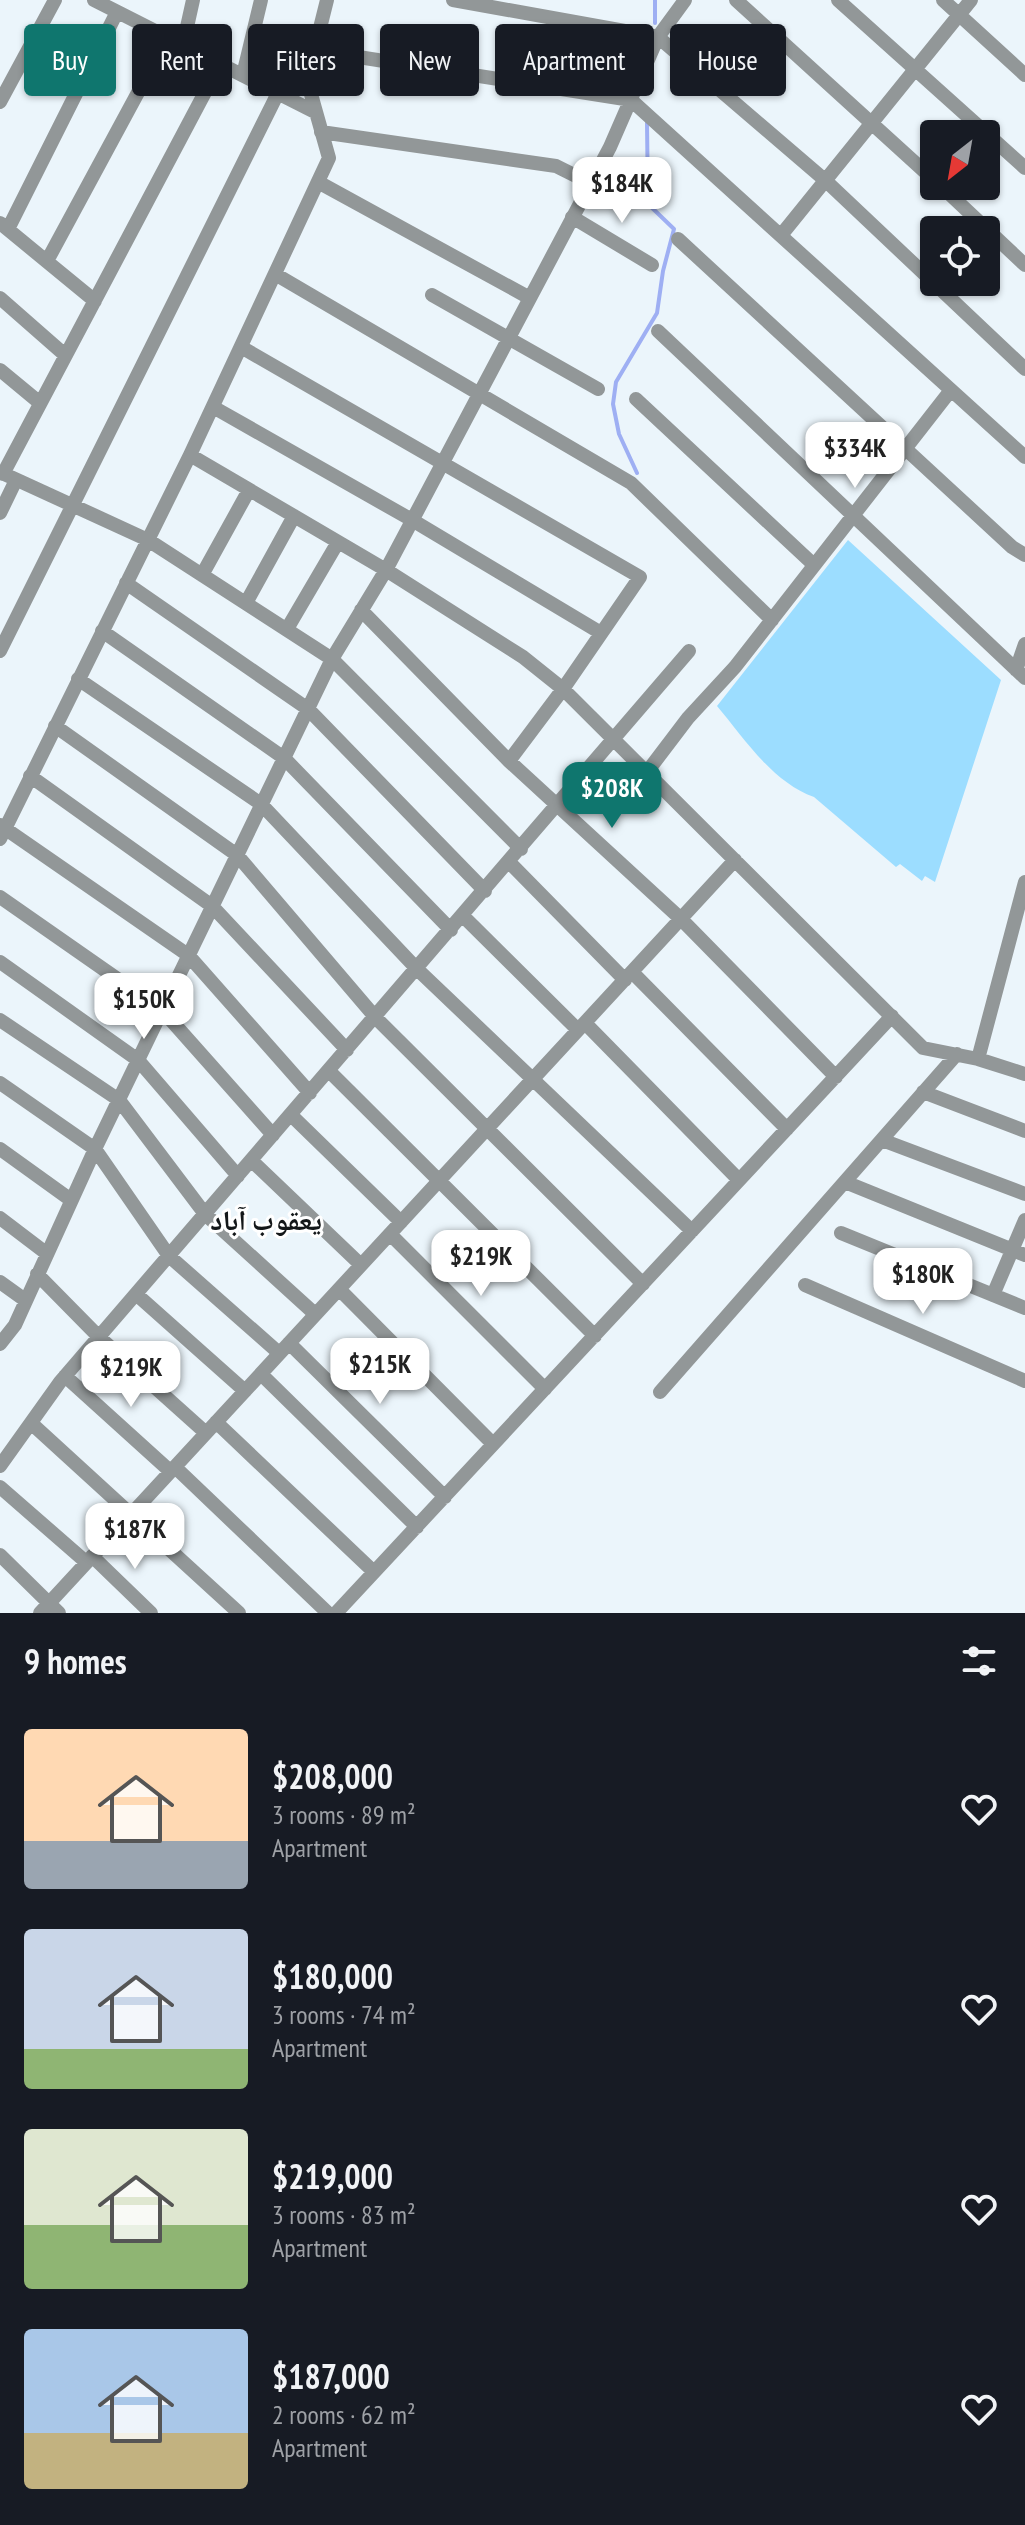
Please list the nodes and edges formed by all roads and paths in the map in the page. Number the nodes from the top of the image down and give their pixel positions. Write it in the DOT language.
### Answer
graph roads {
  1 [pos="55,0"];
  2 [pos="94,0"];
  3 [pos="129,0"];
  4 [pos="193,0"];
  5 [pos="261,0"];
  6 [pos="327,0"];
  7 [pos="453,0"];
  8 [pos="685,0"];
  9 [pos="736,0"];
  10 [pos="838,0"];
  11 [pos="943,0"];
  12 [pos="971,0"];
  13 [pos="121,14"];
  14 [pos="959,15"];
  15 [pos="141,24"];
  16 [pos="188,24"];
  17 [pos="321,24"];
  18 [pos="658,37"];
  19 [pos="364,58"];
  20 [pos="917,69"];
  21 [pos="232,70"];
  22 [pos="243,75"];
  23 [pos="1025,75"];
  24 [pos="248,78"];
  25 [pos="5,79"];
  26 [pos="136,96"];
  27 [pos="203,96"];
  28 [pos="277,96"];
  29 [pos="279,96"];
  30 [pos="311,96"];
  31 [pos="631,100"];
  32 [pos="0,102"];
  33 [pos="315,112"];
  34 [pos="874,124"];
  35 [pos="321,132"];
  36 [pos="920,167"];
  37 [pos="1025,168"];
  38 [pos="826,181"];
  39 [pos="318,182"];
  40 [pos="590,183"];
  41 [pos="956,200"];
  42 [pos="572,217"];
  43 [pos="4,226"];
  44 [pos="782,234"];
  45 [pos="678,239"];
  46 [pos="47,261"];
  47 [pos="652,265"];
  48 [pos="1025,265"];
  49 [pos="275,274"];
  50 [pos="432,295"];
  51 [pos="528,297"];
  52 [pos="0,298"];
  53 [pos="95,301"];
  54 [pos="658,331"];
  55 [pos="507,338"];
  56 [pos="241,347"];
  57 [pos="65,355"];
  58 [pos="1025,369"];
  59 [pos="0,370"];
  60 [pos="598,389"];
  61 [pos="951,390"];
  62 [pos="478,393"];
  63 [pos="636,399"];
  64 [pos="40,403"];
  65 [pos="213,407"];
  66 [pos="906,448"];
  67 [pos="190,455"];
  68 [pos="1025,457"];
  69 [pos="442,462"];
  70 [pos="6,475"];
  71 [pos="249,490"];
  72 [pos="74,505"];
  73 [pos="0,513"];
  74 [pos="853,515"];
  75 [pos="294,516"];
  76 [pos="412,520"];
  77 [pos="148,540"];
  78 [pos="338,542"];
  79 [pos="1025,555"];
  80 [pos="814,565"];
  81 [pos="386,570"];
  82 [pos="202,575"];
  83 [pos="126,583"];
  84 [pos="246,603"];
  85 [pos="361,610"];
  86 [pos="772,620"];
  87 [pos="287,629"];
  88 [pos="102,631"];
  89 [pos="601,633"];
  90 [pos="1025,644"];
  91 [pos="0,651"];
  92 [pos="689,651"];
  93 [pos="332,659"];
  94 [pos="1021,674"];
  95 [pos="78,679"];
  96 [pos="563,689"];
  97 [pos="308,709"];
  98 [pos="55,726"];
  99 [pos="614,740"];
  100 [pos="284,758"];
  101 [pos="509,761"];
  102 [pos="647,772"];
  103 [pos="30,776"];
  104 [pos="261,804"];
  105 [pos="558,806"];
  106 [pos="2,831"];
  107 [pos="521,849"];
  108 [pos="237,855"];
  109 [pos="735,860"];
  110 [pos="509,862"];
  111 [pos="1025,882"];
  112 [pos="485,891"];
  113 [pos="0,897"];
  114 [pos="212,906"];
  115 [pos="463,916"];
  116 [pos="681,919"];
  117 [pos="451,930"];
  118 [pos="188,955"];
  119 [pos="0,962"];
  120 [pos="417,969"];
  121 [pos="628,976"];
  122 [pos="162,1010"];
  123 [pos="892,1016"];
  124 [pos="376,1018"];
  125 [pos="0,1020"];
  126 [pos="581,1026"];
  127 [pos="347,1050"];
  128 [pos="957,1054"];
  129 [pos="978,1059"];
  130 [pos="138,1060"];
  131 [pos="329,1071"];
  132 [pos="1025,1074"];
  133 [pos="836,1077"];
  134 [pos="533,1079"];
  135 [pos="0,1083"];
  136 [pos="923,1092"];
  137 [pos="310,1093"];
  138 [pos="119,1100"];
  139 [pos="291,1115"];
  140 [pos="487,1129"];
  141 [pos="787,1129"];
  142 [pos="1025,1131"];
  143 [pos="273,1135"];
  144 [pos="882,1140"];
  145 [pos="0,1149"];
  146 [pos="95,1149"];
  147 [pos="251,1160"];
  148 [pos="238,1176"];
  149 [pos="739,1180"];
  150 [pos="439,1181"];
  151 [pos="845,1182"];
  152 [pos="1025,1194"];
  153 [pos="71,1200"];
  154 [pos="205,1214"];
  155 [pos="0,1218"];
  156 [pos="1025,1220"];
  157 [pos="401,1222"];
  158 [pos="692,1231"];
  159 [pos="841,1233"];
  160 [pos="390,1234"];
  161 [pos="1019,1252"];
  162 [pos="46,1253"];
  163 [pos="169,1256"];
  164 [pos="361,1265"];
  165 [pos="37,1274"];
  166 [pos="0,1282"];
  167 [pos="643,1284"];
  168 [pos="805,1285"];
  169 [pos="339,1289"];
  170 [pos="136,1294"];
  171 [pos="993,1295"];
  172 [pos="25,1300"];
  173 [pos="1025,1308"];
  174 [pos="315,1314"];
  175 [pos="595,1336"];
  176 [pos="99,1337"];
  177 [pos="0,1343"];
  178 [pos="284,1348"];
  179 [pos="261,1374"];
  180 [pos="65,1376"];
  181 [pos="1025,1381"];
  182 [pos="545,1389"];
  183 [pos="245,1391"];
  184 [pos="660,1392"];
  185 [pos="31,1423"];
  186 [pos="211,1428"];
  187 [pos="493,1444"];
  188 [pos="0,1466"];
  189 [pos="172,1469"];
  190 [pos="0,1487"];
  191 [pos="445,1497"];
  192 [pos="131,1514"];
  193 [pos="417,1527"];
  194 [pos="0,1555"];
  195 [pos="89,1559"];
  196 [pos="374,1572"];
  197 [pos="49,1610"];
  198 [pos="151,1613"];
  199 [pos="239,1613"];
  200 [pos="328,1613"];
  201 [pos="336,1613"];
  1 -- 25 [label="street"];
  2 -- 13 [label="street"];
  3 -- 13 [label="street"];
  4 -- 16 [label="street"];
  5 -- 22 [label="street"];
  6 -- 17 [label="street"];
  7 -- 18 [label="street"];
  8 -- 18 [label="street"];
  9 -- 34 [label="street"];
  10 -- 20 [label="street"];
  11 -- 14 [label="street"];
  12 -- 14 [label="street"];
  13 -- 15 [label="street"];
  13 -- 43 [label="street"];
  14 -- 20 [label="street"];
  14 -- 23 [label="street"];
  18 -- 31 [label="street"];
  18 -- 38 [label="street"];
  19 -- 31 [label="street"];
  20 -- 34 [label="street"];
  20 -- 37 [label="street"];
  21 -- 22 [label="street"];
  22 -- 24 [label="street"];
  25 -- 32 [label="street"];
  26 -- 46 [label="street"];
  27 -- 53 [label="street"];
  28 -- 72 [label="street"];
  29 -- 33 [label="street"];
  30 -- 33 [label="street"];
  31 -- 40 [label="street"];
  31 -- 44 [label="street"];
  33 -- 35 [label="street"];
  34 -- 36 [label="street"];
  34 -- 38 [label="street"];
  35 -- 39 [label="street"];
  35 -- 40 [label="street"];
  38 -- 44 [label="street"];
  38 -- 58 [label="street"];
  39 -- 49 [label="street"];
  39 -- 51 [label="street"];
  40 -- 42 [label="street"];
  41 -- 48 [label="street"];
  42 -- 47 [label="street"];
  42 -- 51 [label="street"];
  43 -- 46 [label="street"];
  44 -- 61 [label="street"];
  45 -- 66 [label="street"];
  46 -- 53 [label="street"];
  49 -- 56 [label="street"];
  49 -- 62 [label="street"];
  50 -- 55 [label="street"];
  51 -- 55 [label="street"];
  52 -- 57 [label="street"];
  53 -- 57 [label="street"];
  54 -- 74 [label="street"];
  55 -- 60 [label="street"];
  55 -- 62 [label="street"];
  56 -- 65 [label="street"];
  56 -- 69 [label="street"];
  57 -- 64 [label="street"];
  59 -- 64 [label="street"];
  61 -- 66 [label="street"];
  61 -- 68 [label="street"];
  62 -- 69 [label="street"];
  62 -- 86 [label="street"];
  63 -- 80 [label="street"];
  64 -- 70 [label="street"];
  65 -- 67 [label="street"];
  65 -- 76 [label="street"];
  66 -- 74 [label="street"];
  66 -- 79 [label="street"];
  67 -- 71 [label="street"];
  67 -- 77 [label="street"];
  69 -- 76 [label="street"];
  69 -- 89 [label="street"];
  70 -- 72 [label="street"];
  70 -- 73 [label="street"];
  71 -- 75 [label="street"];
  71 -- 82 [label="street"];
  72 -- 77 [label="street"];
  72 -- 91 [label="street"];
  74 -- 80 [label="street"];
  74 -- 94 [label="street"];
  75 -- 78 [label="street"];
  75 -- 84 [label="street"];
  76 -- 81 [label="street"];
  76 -- 89 [label="street"];
  77 -- 82 [label="street"];
  77 -- 83 [label="street"];
  78 -- 81 [label="street"];
  78 -- 87 [label="street"];
  80 -- 86 [label="street"];
  81 -- 85 [label="street"];
  81 -- 96 [label="street"];
  82 -- 84 [label="street"];
  83 -- 88 [label="street"];
  83 -- 97 [label="street"];
  84 -- 87 [label="street"];
  85 -- 93 [label="street"];
  85 -- 101 [label="street"];
  86 -- 102 [label="street"];
  87 -- 93 [label="street"];
  88 -- 95 [label="street"];
  88 -- 100 [label="street"];
  89 -- 96 [label="street"];
  90 -- 94 [label="street"];
  92 -- 99 [label="street"];
  93 -- 97 [label="street"];
  93 -- 107 [label="street"];
  95 -- 98 [label="street"];
  95 -- 104 [label="street"];
  96 -- 99 [label="street"];
  96 -- 101 [label="street"];
  97 -- 100 [label="street"];
  97 -- 112 [label="street"];
  98 -- 103 [label="street"];
  98 -- 108 [label="street"];
  99 -- 102 [label="street"];
  99 -- 105 [label="street"];
  100 -- 104 [label="street"];
  100 -- 117 [label="street"];
  101 -- 105 [label="street"];
  102 -- 109 [label="street"];
  103 -- 106 [label="street"];
  103 -- 114 [label="street"];
  104 -- 108 [label="street"];
  104 -- 120 [label="street"];
  105 -- 107 [label="street"];
  105 -- 116 [label="street"];
  106 -- 118 [label="street"];
  107 -- 110 [label="street"];
  108 -- 114 [label="street"];
  108 -- 124 [label="street"];
  109 -- 116 [label="street"];
  109 -- 123 [label="street"];
  110 -- 112 [label="street"];
  110 -- 121 [label="street"];
  111 -- 129 [label="street"];
  112 -- 115 [label="street"];
  113 -- 122 [label="street"];
  114 -- 118 [label="street"];
  114 -- 127 [label="street"];
  115 -- 117 [label="street"];
  115 -- 126 [label="street"];
  116 -- 121 [label="street"];
  116 -- 133 [label="street"];
  117 -- 120 [label="street"];
  118 -- 122 [label="street"];
  118 -- 137 [label="street"];
  119 -- 130 [label="street"];
  120 -- 124 [label="street"];
  120 -- 134 [label="street"];
  121 -- 126 [label="street"];
  121 -- 141 [label="street"];
  122 -- 130 [label="street"];
  122 -- 143 [label="street"];
  123 -- 128 [label="street"];
  123 -- 133 [label="street"];
  124 -- 127 [label="street"];
  124 -- 140 [label="street"];
  125 -- 138 [label="street"];
  126 -- 134 [label="street"];
  126 -- 149 [label="street"];
  127 -- 131 [label="street"];
  128 -- 129 [label="street"];
  128 -- 136 [label="street"];
  129 -- 132 [label="street"];
  130 -- 138 [label="street"];
  130 -- 148 [label="street"];
  131 -- 137 [label="street"];
  131 -- 150 [label="street"];
  133 -- 141 [label="street"];
  134 -- 140 [label="street"];
  134 -- 158 [label="street"];
  135 -- 146 [label="street"];
  136 -- 142 [label="street"];
  136 -- 144 [label="street"];
  137 -- 139 [label="street"];
  138 -- 146 [label="street"];
  138 -- 154 [label="street"];
  139 -- 143 [label="street"];
  139 -- 157 [label="street"];
  140 -- 150 [label="street"];
  140 -- 167 [label="street"];
  141 -- 149 [label="street"];
  143 -- 147 [label="street"];
  144 -- 151 [label="street"];
  144 -- 152 [label="street"];
  145 -- 153 [label="street"];
  146 -- 153 [label="street"];
  146 -- 163 [label="street"];
  147 -- 148 [label="street"];
  147 -- 164 [label="street"];
  148 -- 154 [label="street"];
  149 -- 158 [label="street"];
  150 -- 157 [label="street"];
  150 -- 175 [label="street"];
  151 -- 161 [label="street"];
  151 -- 184 [label="street"];
  153 -- 162 [label="street"];
  154 -- 163 [label="street"];
  154 -- 174 [label="street"];
  155 -- 162 [label="street"];
  156 -- 161 [label="street"];
  157 -- 160 [label="street"];
  158 -- 167 [label="street"];
  159 -- 171 [label="street"];
  160 -- 164 [label="street"];
  160 -- 182 [label="street"];
  161 -- 171 [label="street"];
  162 -- 165 [label="street"];
  163 -- 170 [label="street"];
  163 -- 178 [label="street"];
  164 -- 169 [label="street"];
  165 -- 172 [label="street"];
  165 -- 176 [label="street"];
  166 -- 172 [label="street"];
  167 -- 175 [label="street"];
  168 -- 181 [label="street"];
  169 -- 174 [label="street"];
  169 -- 187 [label="street"];
  170 -- 176 [label="street"];
  170 -- 183 [label="street"];
  171 -- 173 [label="street"];
  172 -- 177 [label="street"];
  174 -- 178 [label="street"];
  175 -- 182 [label="street"];
  176 -- 180 [label="street"];
  176 -- 186 [label="street"];
  178 -- 179 [label="street"];
  178 -- 191 [label="street"];
  179 -- 183 [label="street"];
  179 -- 193 [label="street"];
  180 -- 185 [label="street"];
  180 -- 189 [label="street"];
  182 -- 187 [label="street"];
  183 -- 186 [label="street"];
  185 -- 188 [label="street"];
  185 -- 192 [label="street"];
  186 -- 189 [label="street"];
  186 -- 196 [label="street"];
  187 -- 191 [label="street"];
  189 -- 192 [label="street"];
  189 -- 200 [label="street"];
  190 -- 195 [label="street"];
  191 -- 193 [label="street"];
  192 -- 195 [label="street"];
  192 -- 199 [label="street"];
  193 -- 196 [label="street"];
  194 -- 197 [label="street"];
  195 -- 197 [label="street"];
  195 -- 198 [label="street"];
  196 -- 201 [label="street"];
}
